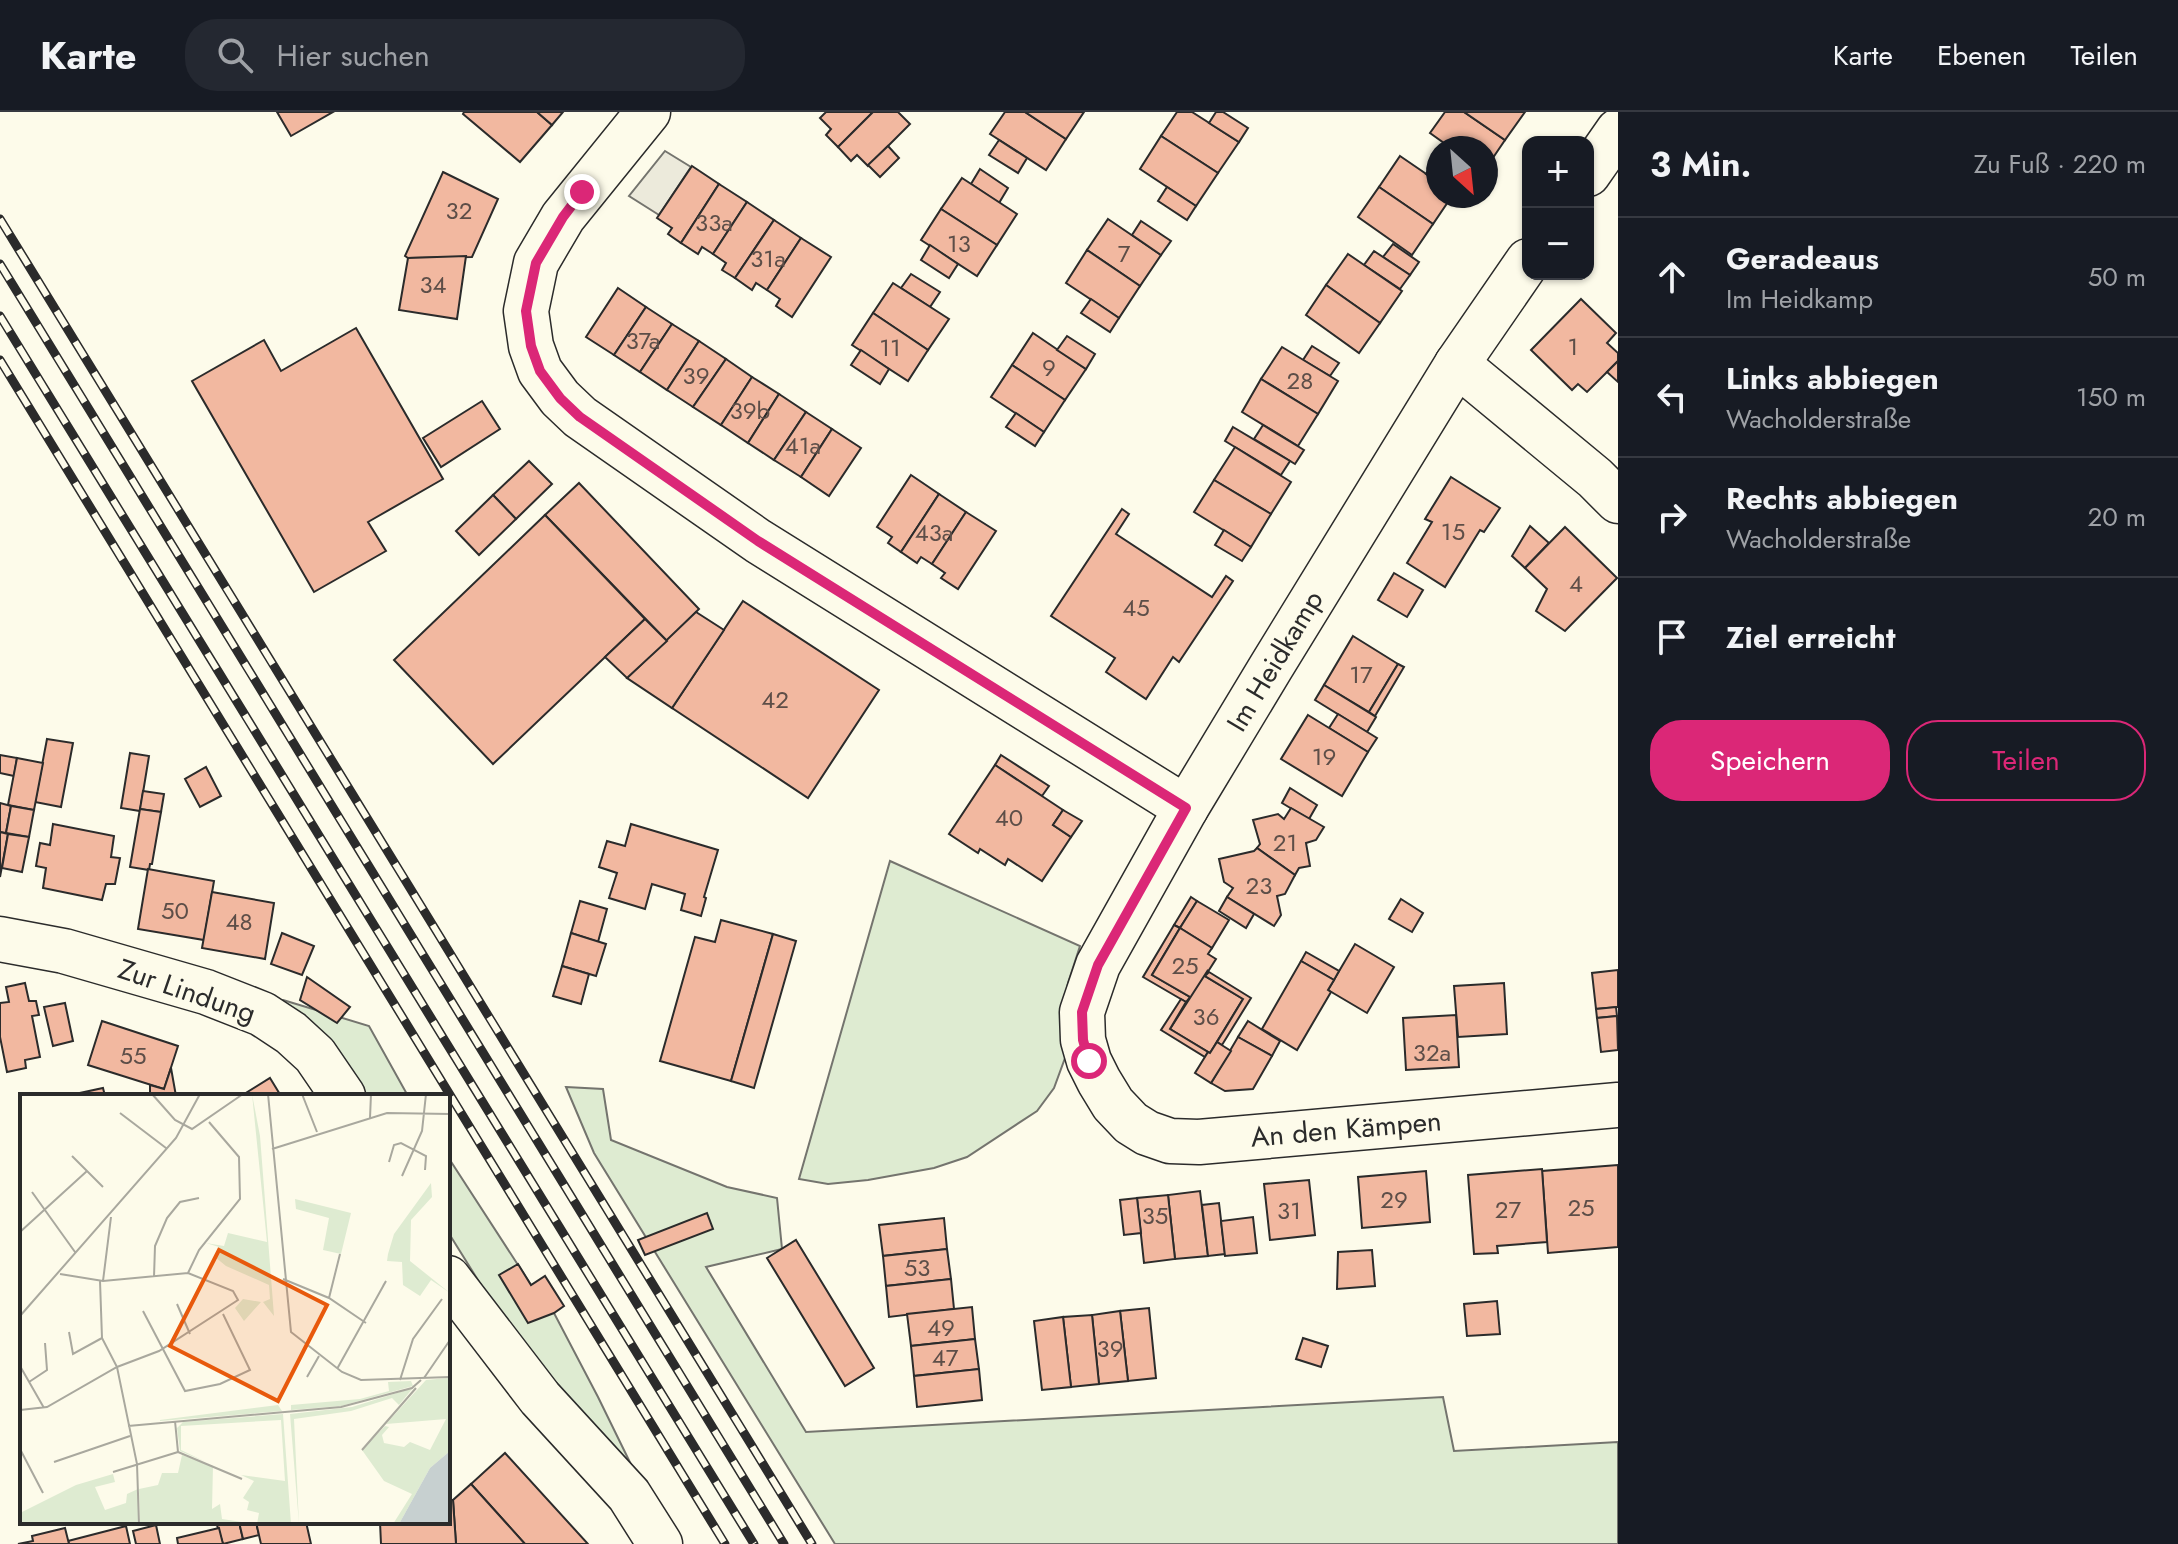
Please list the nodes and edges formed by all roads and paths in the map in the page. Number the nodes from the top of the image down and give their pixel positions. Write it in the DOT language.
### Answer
graph roads {
  1 [pos="648,112"];
  2 [pos="1618,131"];
  3 [pos="1594,165"];
  4 [pos="1522,270"];
  5 [pos="1457,364"];
  6 [pos="1618,501"];
  7 [pos="1186,808"];
  8 [pos="0,939"];
  9 [pos="1099,1081"];
  10 [pos="342,1094"];
  11 [pos="1618,1105"];
  12 [pos="450,1281"];
  13 [pos="660,1544"];
  1 -- 7 [label="street"];
  2 -- 3 [label="street"];
  4 -- 5 [label="street, Im Heidkamp"];
  5 -- 6 [label="street"];
  5 -- 7 [label="street, Im Heidkamp"];
  7 -- 9 [label="street, Im Heidkamp"];
  8 -- 10 [label="street, Zur Lindung"];
  9 -- 11 [label="street, An den Kämpen"];
  12 -- 13 [label="street"];
}
